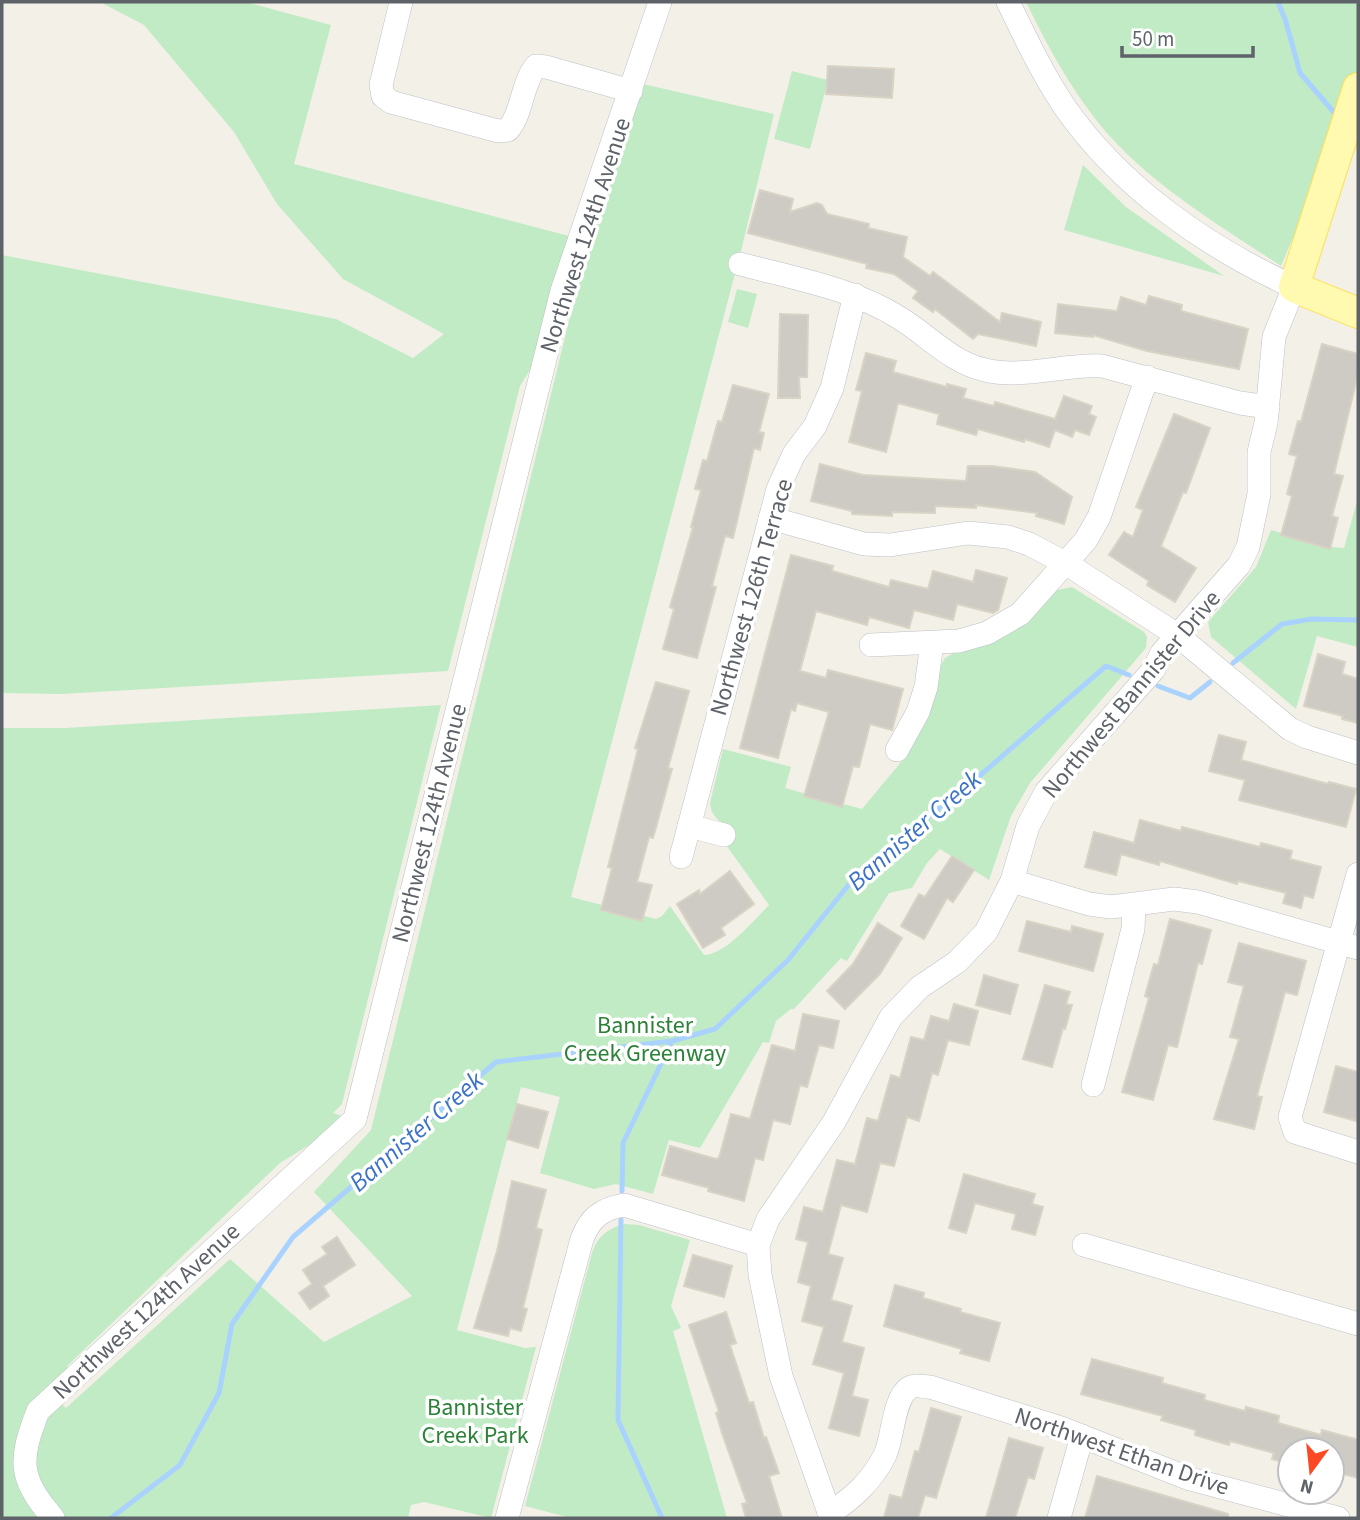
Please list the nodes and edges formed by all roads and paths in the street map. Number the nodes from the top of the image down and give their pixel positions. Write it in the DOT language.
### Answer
graph roads {
  1 [pos="401,2"];
  2 [pos="660,2"];
  3 [pos="1007,2"];
  4 [pos="1358,88"];
  5 [pos="631,91"];
  6 [pos="740,264"];
  7 [pos="1294,287"];
  8 [pos="855,295"];
  9 [pos="1358,313"];
  10 [pos="1147,377"];
  11 [pos="1268,408"];
  12 [pos="770,518"];
  13 [pos="1067,564"];
  14 [pos="1177,635"];
  15 [pos="932,643"];
  16 [pos="871,645"];
  17 [pos="897,750"];
  18 [pos="1358,753"];
  19 [pos="689,826"];
  20 [pos="724,835"];
  21 [pos="681,857"];
  22 [pos="1358,874"];
  23 [pos="1012,881"];
  24 [pos="1134,905"];
  25 [pos="1349,945"];
  26 [pos="1093,1084"];
  27 [pos="1358,1152"];
  28 [pos="758,1245"];
  29 [pos="1084,1245"];
  30 [pos="1358,1324"];
  31 [pos="1082,1436"];
  32 [pos="830,1516"];
  33 [pos="53,1518"];
  34 [pos="507,1518"];
  35 [pos="1059,1518"];
  36 [pos="1338,1518"];
  1 -- 5 [label="street"];
  2 -- 5 [label="street, Northwest 124th Avenue"];
  3 -- 7 [label="street"];
  4 -- 7 [label="main road"];
  5 -- 33 [label="street, Northwest 124th Avenue"];
  6 -- 8 [label="street"];
  7 -- 9 [label="main road"];
  7 -- 11 [label="street, Northwest Bannister Drive"];
  8 -- 10 [label="street"];
  8 -- 12 [label="street, Northwest 126th Terrace"];
  10 -- 11 [label="street"];
  10 -- 13 [label="street"];
  11 -- 14 [label="street, Northwest Bannister Drive"];
  12 -- 13 [label="street"];
  12 -- 19 [label="street, Northwest 126th Terrace"];
  13 -- 14 [label="street"];
  13 -- 15 [label="street"];
  14 -- 18 [label="street"];
  14 -- 23 [label="street, Northwest Bannister Drive"];
  15 -- 16 [label="street"];
  15 -- 17 [label="street"];
  19 -- 20 [label="street"];
  19 -- 21 [label="street, Northwest 126th Terrace"];
  22 -- 25 [label="street"];
  23 -- 24 [label="street"];
  23 -- 28 [label="street, Northwest Bannister Drive"];
  24 -- 25 [label="street"];
  24 -- 26 [label="street"];
  25 -- 27 [label="street"];
  28 -- 32 [label="street, Northwest Bannister Drive"];
  28 -- 34 [label="street"];
  29 -- 30 [label="street"];
  31 -- 32 [label="street, Northwest Ethan Drive"];
  31 -- 35 [label="street"];
  31 -- 36 [label="street, Northwest Ethan Drive"];
}
